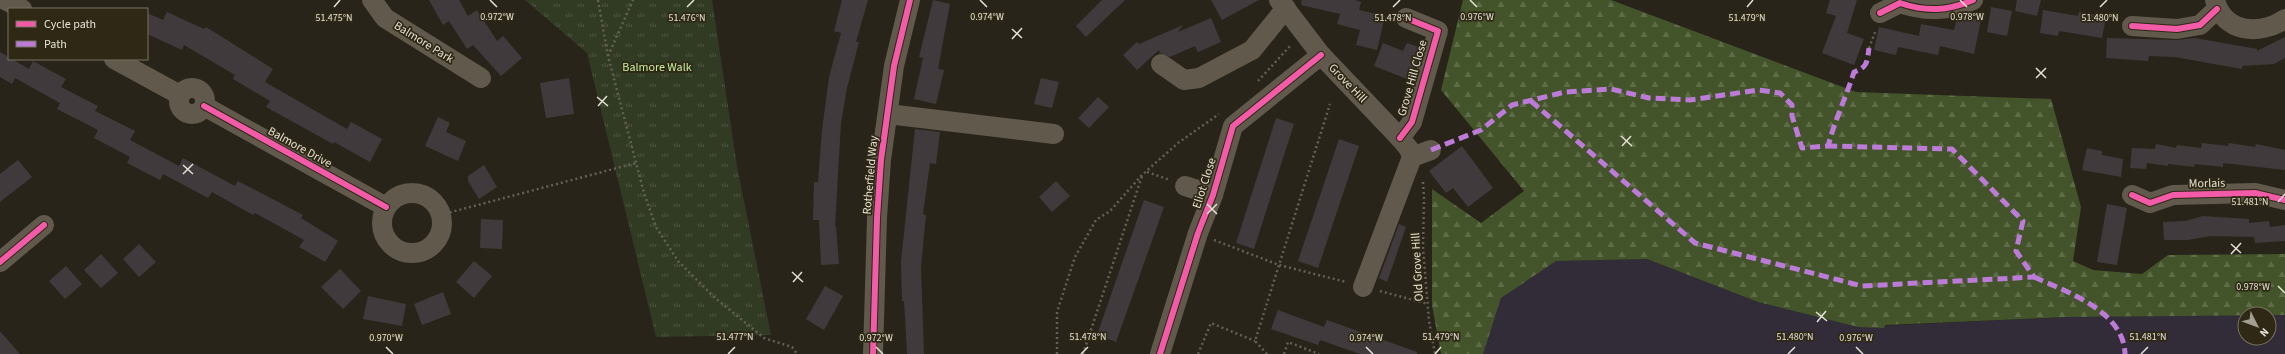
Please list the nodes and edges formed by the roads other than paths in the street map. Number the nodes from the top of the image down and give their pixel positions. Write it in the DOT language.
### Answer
graph roads {
  1 [pos="5,0"];
  2 [pos="372,0"];
  3 [pos="910,0"];
  4 [pos="1973,0"];
  5 [pos="1282,4"];
  6 [pos="2216,5"];
  7 [pos="20,8"];
  8 [pos="1406,18"];
  9 [pos="2285,19"];
  10 [pos="1878,22"];
  11 [pos="2132,26"];
  12 [pos="1321,55"];
  13 [pos="116,60"];
  14 [pos="1161,64"];
  15 [pos="481,78"];
  16 [pos="888,114"];
  17 [pos="1054,134"];
  18 [pos="1400,138"];
  19 [pos="1431,150"];
  20 [pos="1412,157"];
  21 [pos="1185,186"];
  22 [pos="1213,195"];
  23 [pos="2132,196"];
  24 [pos="2285,200"];
  25 [pos="386,207"];
  26 [pos="44,225"];
  27 [pos="0,262"];
  28 [pos="1363,287"];
  29 [pos="873,354"];
  30 [pos="1160,354"];
  1 -- 7 [label="street"];
  2 -- 15 [label="street, Balmore Park"];
  3 -- 16 [label="street, Rotherfield Way"];
  4 -- 10 [label="street"];
  5 -- 12 [label="street, Grove Hill"];
  5 -- 14 [label="street, Grove Hill"];
  6 -- 9 [label="street"];
  6 -- 11 [label="street"];
  8 -- 18 [label="street, Grove Hill Close"];
  12 -- 18 [label="street, Grove Hill"];
  12 -- 22 [label="street, Eliot Close"];
  13 -- 25 [label="street, Balmore Drive"];
  16 -- 17 [label="street"];
  16 -- 29 [label="street, Rotherfield Way"];
  18 -- 20 [label="street, Grove Hill"];
  19 -- 20 [label="street"];
  20 -- 28 [label="street"];
  21 -- 22 [label="street"];
  22 -- 30 [label="street, Eliot Close"];
  23 -- 24 [label="street, Morlais"];
  25 -- 25 [label="street"];
  26 -- 27 [label="street"];
}
